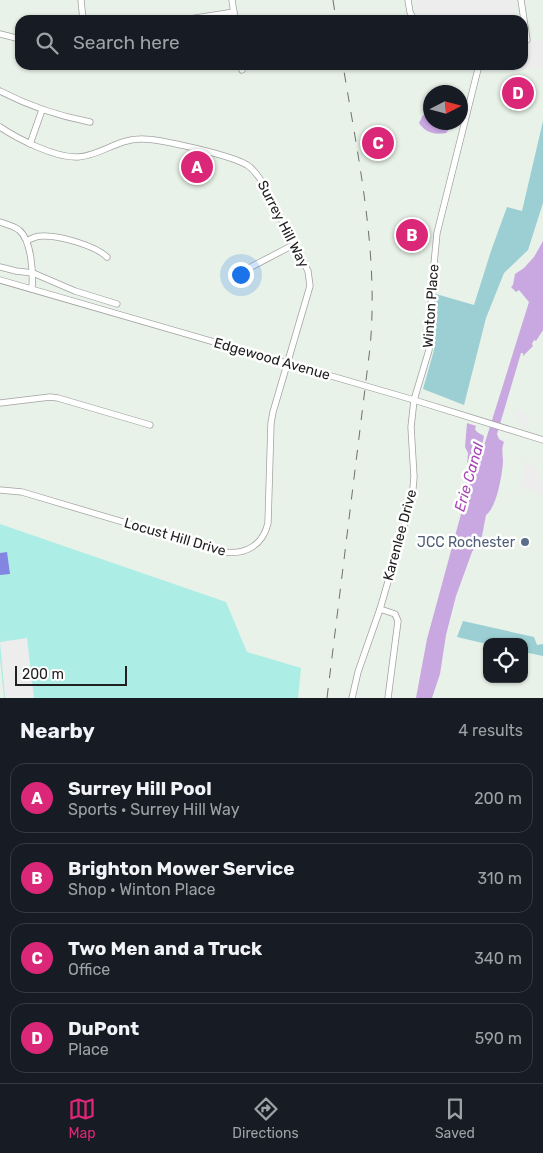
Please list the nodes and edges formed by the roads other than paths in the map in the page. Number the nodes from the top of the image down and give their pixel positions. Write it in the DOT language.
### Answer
graph roads {
  1 [pos="80,0"];
  2 [pos="232,0"];
  3 [pos="408,0"];
  4 [pos="521,0"];
  5 [pos="234,12"];
  6 [pos="82,15"];
  7 [pos="215,15"];
  8 [pos="234,15"];
  9 [pos="412,15"];
  10 [pos="523,15"];
  11 [pos="0,34"];
  12 [pos="15,38"];
  13 [pos="477,70"];
  14 [pos="0,91"];
  15 [pos="42,110"];
  16 [pos="90,122"];
  17 [pos="0,127"];
  18 [pos="30,144"];
  19 [pos="0,222"];
  20 [pos="26,240"];
  21 [pos="295,244"];
  22 [pos="107,257"];
  23 [pos="0,267"];
  24 [pos="33,273"];
  25 [pos="0,280"];
  26 [pos="244,281"];
  27 [pos="32,289"];
  28 [pos="117,304"];
  29 [pos="288,364"];
  30 [pos="414,400"];
  31 [pos="0,403"];
  32 [pos="150,425"];
  33 [pos="543,440"];
  34 [pos="0,490"];
  35 [pos="380,609"];
  36 [pos="352,698"];
  37 [pos="388,698"];
  1 -- 6 [label="street"];
  2 -- 5 [label="street"];
  3 -- 9 [label="street"];
  4 -- 10 [label="street"];
  5 -- 7 [label="street"];
  5 -- 8 [label="street"];
  11 -- 12 [label="street"];
  13 -- 30 [label="street, Winton Place"];
  14 -- 15 [label="street"];
  15 -- 16 [label="street"];
  15 -- 18 [label="street"];
  17 -- 18 [label="street, Surrey Hill Way"];
  18 -- 21 [label="street, Surrey Hill Way"];
  19 -- 20 [label="street"];
  20 -- 22 [label="street"];
  20 -- 24 [label="street"];
  21 -- 26 [label="street"];
  21 -- 29 [label="street, Surrey Hill Way"];
  23 -- 24 [label="street"];
  24 -- 27 [label="street"];
  24 -- 28 [label="street"];
  25 -- 27 [label="street, Edgewood Avenue"];
  27 -- 29 [label="street, Edgewood Avenue"];
  29 -- 30 [label="street, Edgewood Avenue"];
  29 -- 34 [label="street, Locust Hill Drive"];
  30 -- 33 [label="street, Edgewood Avenue"];
  30 -- 35 [label="street, Karenlee Drive"];
  31 -- 32 [label="street"];
  35 -- 36 [label="street, Karenlee Drive"];
  35 -- 37 [label="street"];
}
